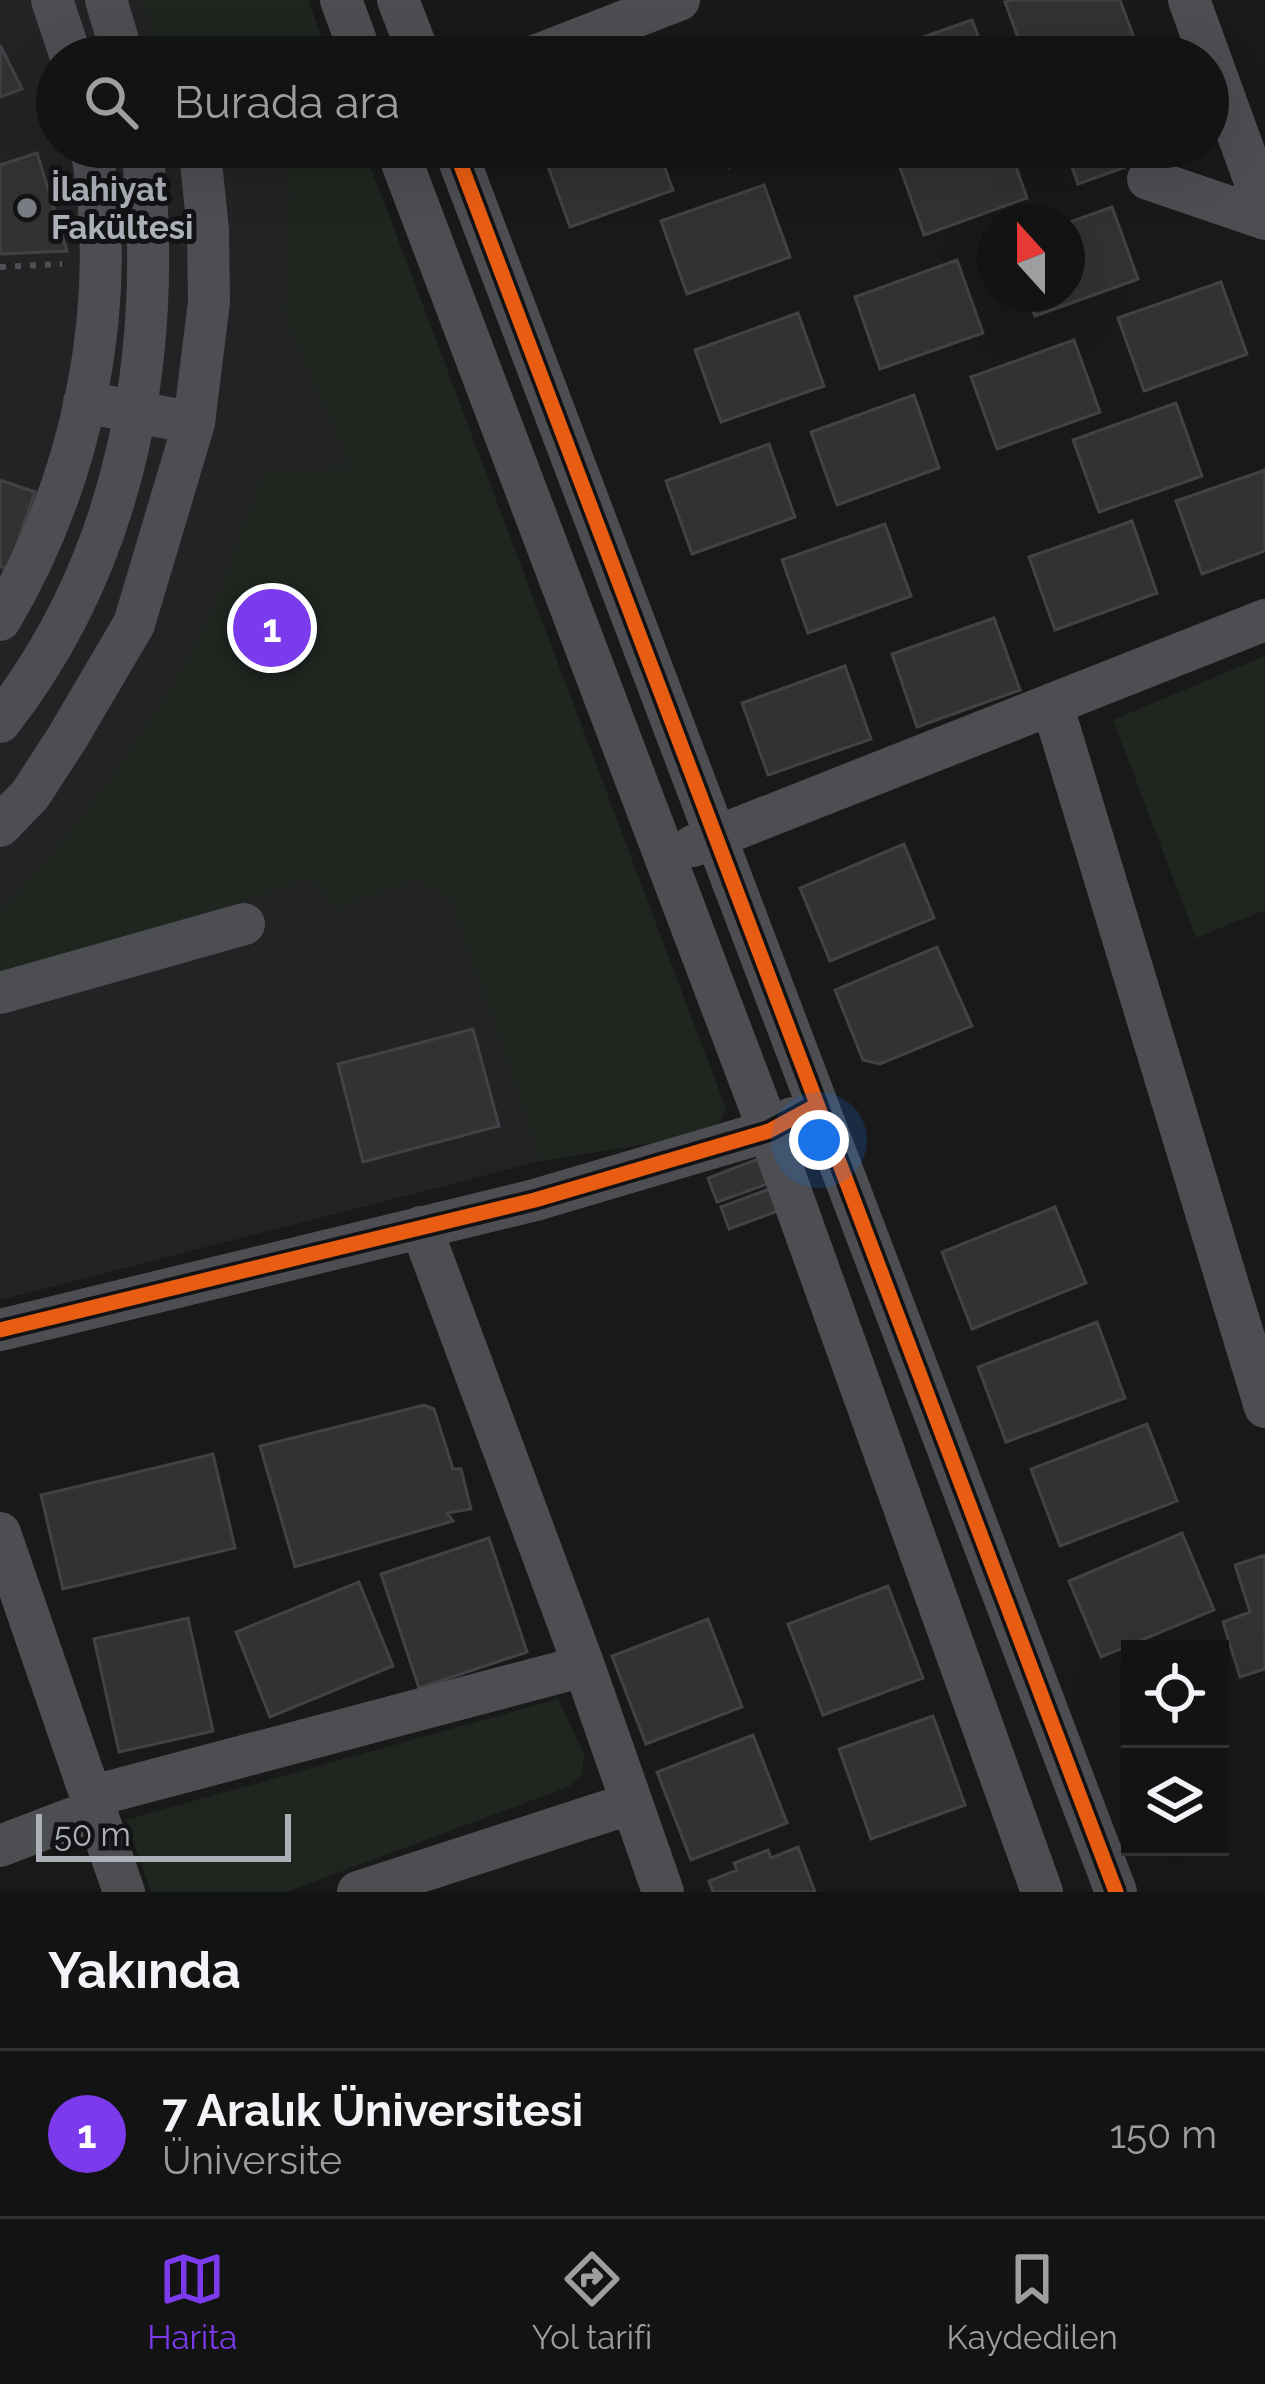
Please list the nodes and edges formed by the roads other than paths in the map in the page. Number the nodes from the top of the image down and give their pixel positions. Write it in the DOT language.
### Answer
graph roads {
  1 [pos="52,0"];
  2 [pos="106,0"];
  3 [pos="341,0"];
  4 [pos="398,0"];
  5 [pos="677,0"];
  6 [pos="1189,0"];
  7 [pos="64,36"];
  8 [pos="117,36"];
  9 [pos="354,36"];
  10 [pos="412,36"];
  11 [pos="585,36"];
  12 [pos="1202,36"];
  13 [pos="1229,109"];
  14 [pos="93,168"];
  15 [pos="144,168"];
  16 [pos="202,168"];
  17 [pos="404,168"];
  18 [pos="462,168"];
  19 [pos="1148,179"];
  20 [pos="1265,208"];
  21 [pos="1265,219"];
  22 [pos="84,402"];
  23 [pos="138,412"];
  24 [pos="194,423"];
  25 [pos="0,620"];
  26 [pos="1265,620"];
  27 [pos="1052,704"];
  28 [pos="0,722"];
  29 [pos="0,826"];
  30 [pos="715,837"];
  31 [pos="664,858"];
  32 [pos="244,924"];
  33 [pos="0,993"];
  34 [pos="817,1105"];
  35 [pos="769,1131"];
  36 [pos="421,1227"];
  37 [pos="0,1330"];
  38 [pos="1265,1407"];
  39 [pos="0,1533"];
  40 [pos="584,1666"];
  41 [pos="93,1803"];
  42 [pos="632,1803"];
  43 [pos="0,1846"];
  44 [pos="124,1892"];
  45 [pos="358,1892"];
  46 [pos="662,1892"];
  47 [pos="1042,1892"];
  48 [pos="1116,1892"];
  1 -- 7 [label="street"];
  2 -- 8 [label="street"];
  3 -- 9 [label="street"];
  4 -- 10 [label="street"];
  5 -- 11 [label="street"];
  6 -- 12 [label="street"];
  13 -- 20 [label="street"];
  14 -- 22 [label="street"];
  15 -- 23 [label="street"];
  16 -- 24 [label="street"];
  17 -- 31 [label="street"];
  18 -- 30 [label="street"];
  19 -- 21 [label="street"];
  22 -- 23 [label="street"];
  22 -- 25 [label="street"];
  23 -- 24 [label="street"];
  23 -- 28 [label="street"];
  24 -- 29 [label="street"];
  26 -- 27 [label="street"];
  27 -- 30 [label="street"];
  27 -- 38 [label="street"];
  30 -- 31 [label="street"];
  30 -- 34 [label="street"];
  31 -- 35 [label="street"];
  32 -- 33 [label="street"];
  34 -- 35 [label="street"];
  34 -- 48 [label="street"];
  35 -- 36 [label="street"];
  35 -- 47 [label="street"];
  36 -- 37 [label="street"];
  36 -- 40 [label="street"];
  39 -- 41 [label="street"];
  40 -- 41 [label="street"];
  40 -- 42 [label="street"];
  41 -- 43 [label="street"];
  41 -- 44 [label="street"];
  42 -- 45 [label="street"];
  42 -- 46 [label="street"];
}
